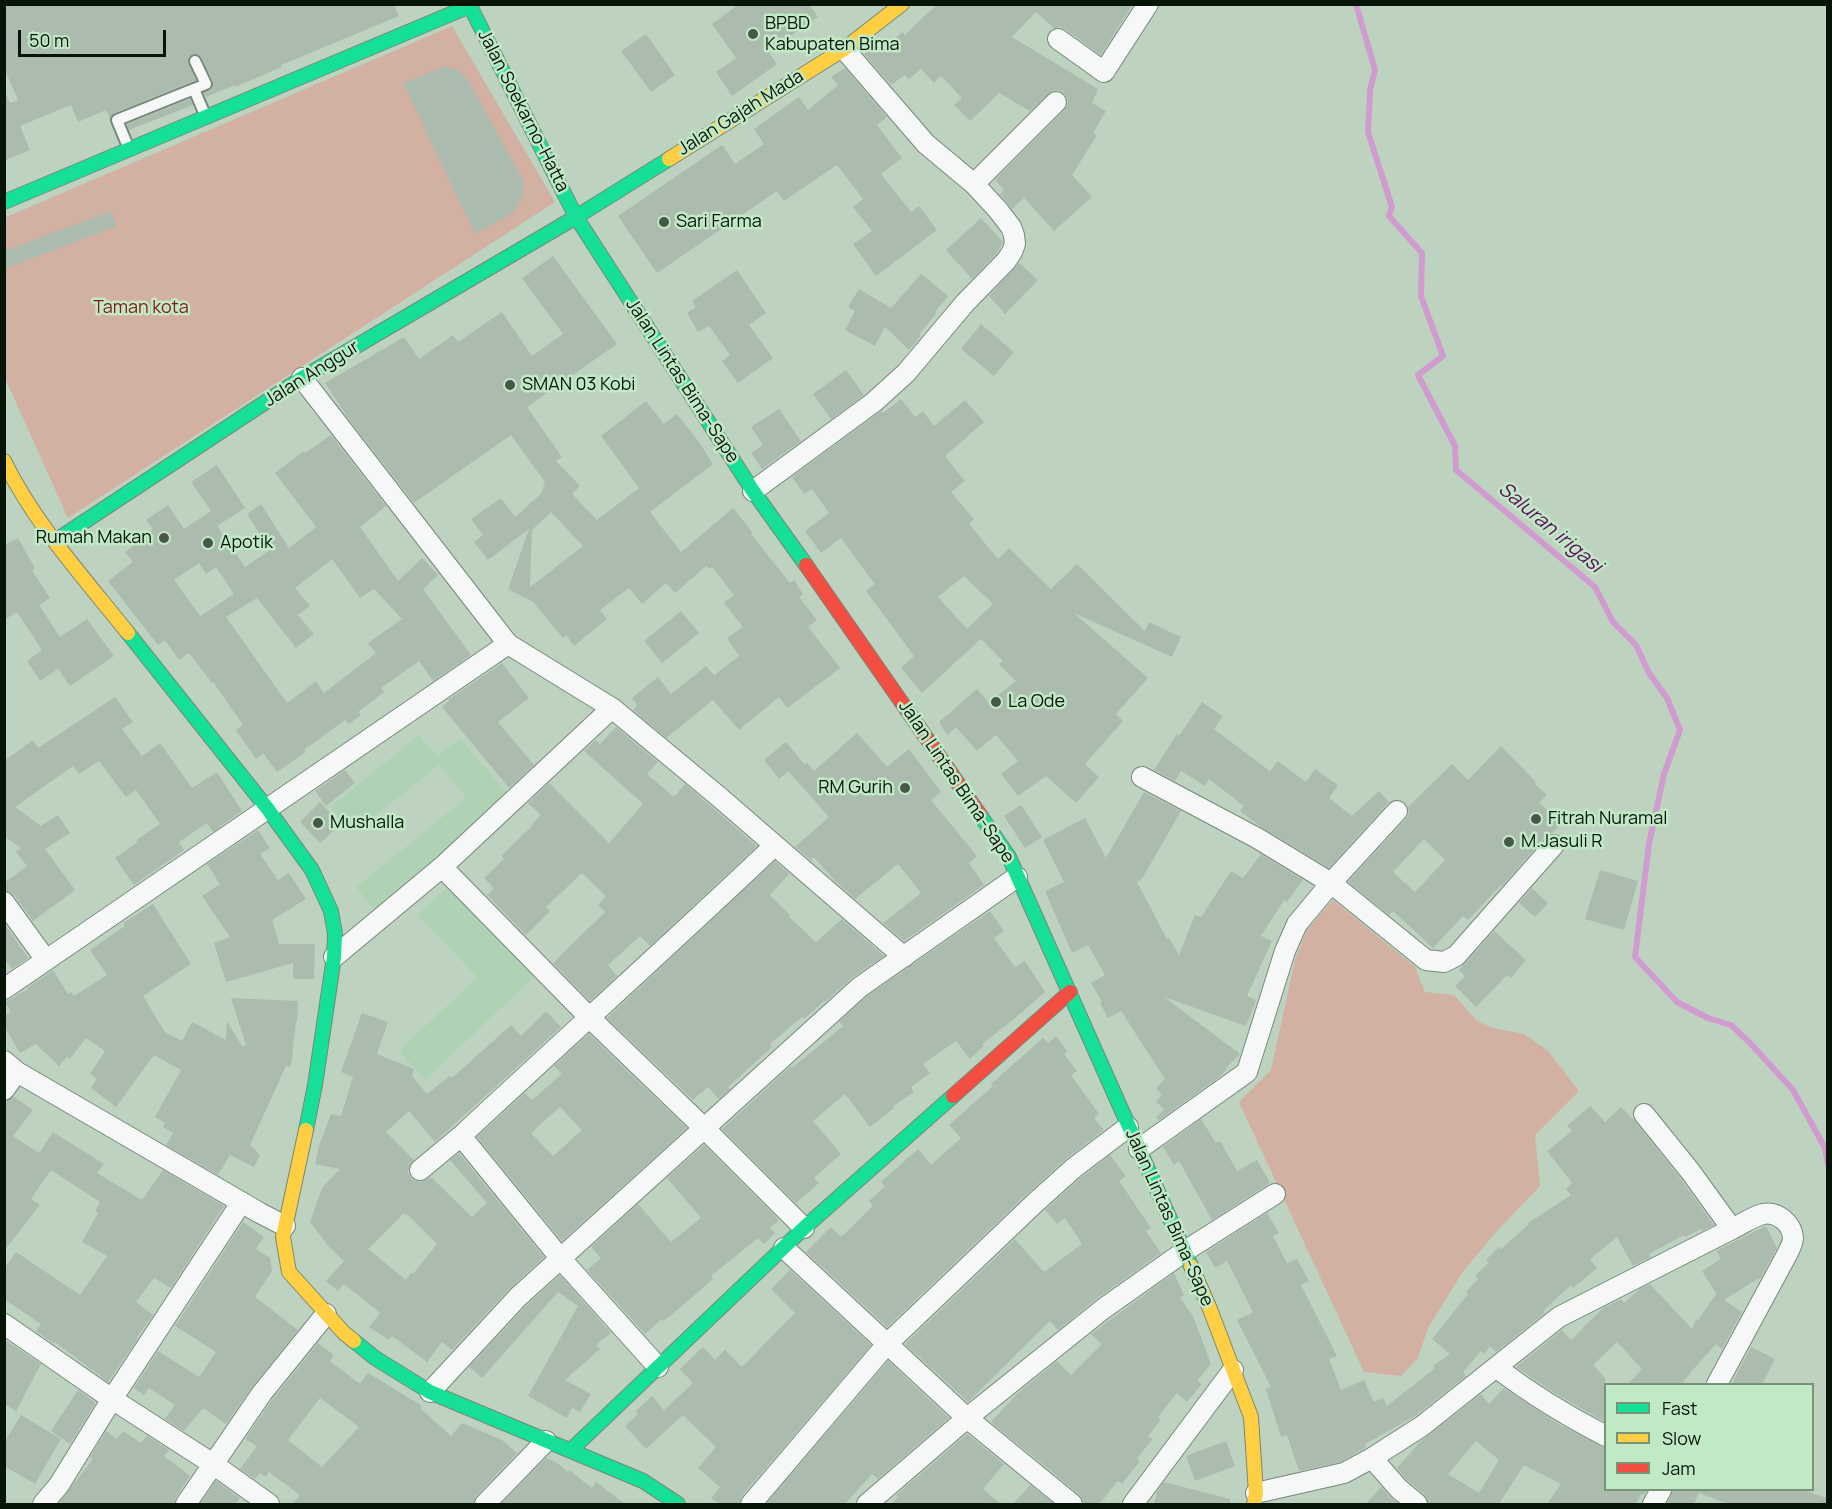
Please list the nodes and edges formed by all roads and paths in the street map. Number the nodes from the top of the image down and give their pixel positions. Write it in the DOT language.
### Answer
graph roads {
  1 [pos="902,4"];
  2 [pos="1148,4"];
  3 [pos="470,5"];
  4 [pos="1058,39"];
  5 [pos="844,49"];
  6 [pos="195,60"];
  7 [pos="194,89"];
  8 [pos="1056,102"];
  9 [pos="207,118"];
  10 [pos="129,151"];
  11 [pos="974,184"];
  12 [pos="4,202"];
  13 [pos="576,217"];
  14 [pos="302,378"];
  15 [pos="7,473"];
  16 [pos="753,491"];
  17 [pos="55,541"];
  18 [pos="508,644"];
  19 [pos="612,708"];
  20 [pos="1142,777"];
  21 [pos="267,808"];
  22 [pos="1397,811"];
  23 [pos="1554,845"];
  24 [pos="774,846"];
  25 [pos="442,867"];
  26 [pos="1017,877"];
  27 [pos="1331,883"];
  28 [pos="4,902"];
  29 [pos="334,957"];
  30 [pos="904,957"];
  31 [pos="46,960"];
  32 [pos="4,989"];
  33 [pos="1070,992"];
  34 [pos="589,1017"];
  35 [pos="11,1067"];
  36 [pos="4,1089"];
  37 [pos="1644,1114"];
  38 [pos="1128,1127"];
  39 [pos="704,1128"];
  40 [pos="461,1136"];
  41 [pos="1139,1149"];
  42 [pos="420,1170"];
  43 [pos="1275,1194"];
  44 [pos="241,1203"];
  45 [pos="285,1226"];
  46 [pos="804,1228"];
  47 [pos="1732,1229"];
  48 [pos="784,1248"];
  49 [pos="1185,1251"];
  50 [pos="561,1259"];
  51 [pos="326,1314"];
  52 [pos="4,1324"];
  53 [pos="887,1344"];
  54 [pos="658,1367"];
  55 [pos="1497,1368"];
  56 [pos="1233,1370"];
  57 [pos="1718,1383"];
  58 [pos="430,1392"];
  59 [pos="112,1399"];
  60 [pos="967,1418"];
  61 [pos="1604,1435"];
  62 [pos="546,1442"];
  63 [pos="572,1450"];
  64 [pos="1372,1458"];
  65 [pos="213,1464"];
  66 [pos="1255,1498"];
  67 [pos="43,1504"];
  68 [pos="186,1504"];
  69 [pos="269,1504"];
  70 [pos="485,1504"];
  71 [pos="678,1504"];
  72 [pos="751,1504"];
  73 [pos="867,1504"];
  74 [pos="1072,1504"];
  75 [pos="1133,1504"];
  76 [pos="1417,1504"];
  1 -- 5 [label="main road, Jalan Gajah Mada"];
  2 -- 4 [label="street"];
  3 -- 9 [label="main road"];
  3 -- 13 [label="main road, Jalan Soekarno-Hatta"];
  5 -- 11 [label="street"];
  5 -- 13 [label="main road, Jalan Gajah Mada"];
  6 -- 7 [label="lane"];
  7 -- 9 [label="lane"];
  7 -- 10 [label="lane"];
  8 -- 11 [label="street"];
  9 -- 10 [label="main road"];
  10 -- 12 [label="main road"];
  11 -- 16 [label="street"];
  13 -- 14 [label="main road, Jalan Anggur"];
  13 -- 16 [label="main road, Jalan Lintas Bima-Sape"];
  14 -- 17 [label="main road, Jalan Anggur"];
  14 -- 18 [label="street"];
  15 -- 17 [label="main road"];
  16 -- 26 [label="main road, Jalan Lintas Bima-Sape"];
  17 -- 21 [label="main road"];
  18 -- 19 [label="street"];
  18 -- 21 [label="street"];
  19 -- 24 [label="street"];
  19 -- 25 [label="street"];
  20 -- 27 [label="street"];
  21 -- 29 [label="main road"];
  21 -- 31 [label="street"];
  22 -- 27 [label="street"];
  23 -- 27 [label="street"];
  24 -- 30 [label="street"];
  24 -- 34 [label="street"];
  25 -- 29 [label="street"];
  25 -- 34 [label="street"];
  26 -- 30 [label="street"];
  26 -- 33 [label="main road, Jalan Lintas Bima-Sape"];
  27 -- 41 [label="street"];
  28 -- 31 [label="street"];
  29 -- 45 [label="main road"];
  30 -- 39 [label="street"];
  31 -- 32 [label="street"];
  33 -- 38 [label="main road, Jalan Lintas Bima-Sape"];
  33 -- 46 [label="main road"];
  34 -- 39 [label="street"];
  34 -- 40 [label="street"];
  35 -- 36 [label="street"];
  35 -- 44 [label="street"];
  37 -- 47 [label="street"];
  38 -- 41 [label="main road, Jalan Lintas Bima-Sape"];
  38 -- 53 [label="street"];
  39 -- 46 [label="street"];
  39 -- 50 [label="street"];
  40 -- 42 [label="street"];
  40 -- 50 [label="street"];
  41 -- 49 [label="main road, Jalan Lintas Bima-Sape"];
  43 -- 49 [label="street"];
  44 -- 45 [label="street"];
  44 -- 59 [label="street"];
  45 -- 51 [label="main road"];
  46 -- 48 [label="main road"];
  47 -- 55 [label="street"];
  47 -- 57 [label="street"];
  48 -- 53 [label="street"];
  48 -- 54 [label="main road"];
  49 -- 56 [label="main road, Jalan Lintas Bima-Sape"];
  49 -- 60 [label="street"];
  50 -- 54 [label="street"];
  50 -- 58 [label="street"];
  51 -- 58 [label="main road"];
  51 -- 65 [label="street"];
  52 -- 59 [label="street"];
  53 -- 60 [label="street"];
  53 -- 72 [label="street"];
  54 -- 63 [label="main road"];
  55 -- 61 [label="street"];
  55 -- 64 [label="street"];
  56 -- 66 [label="main road, Jalan Lintas Bima-Sape"];
  56 -- 75 [label="street"];
  58 -- 62 [label="main road"];
  59 -- 65 [label="street"];
  59 -- 67 [label="street"];
  60 -- 73 [label="street"];
  60 -- 74 [label="street"];
  62 -- 63 [label="main road"];
  62 -- 70 [label="street"];
  63 -- 71 [label="main road"];
  64 -- 66 [label="street"];
  64 -- 76 [label="street"];
  65 -- 68 [label="street"];
  65 -- 69 [label="street"];
}
